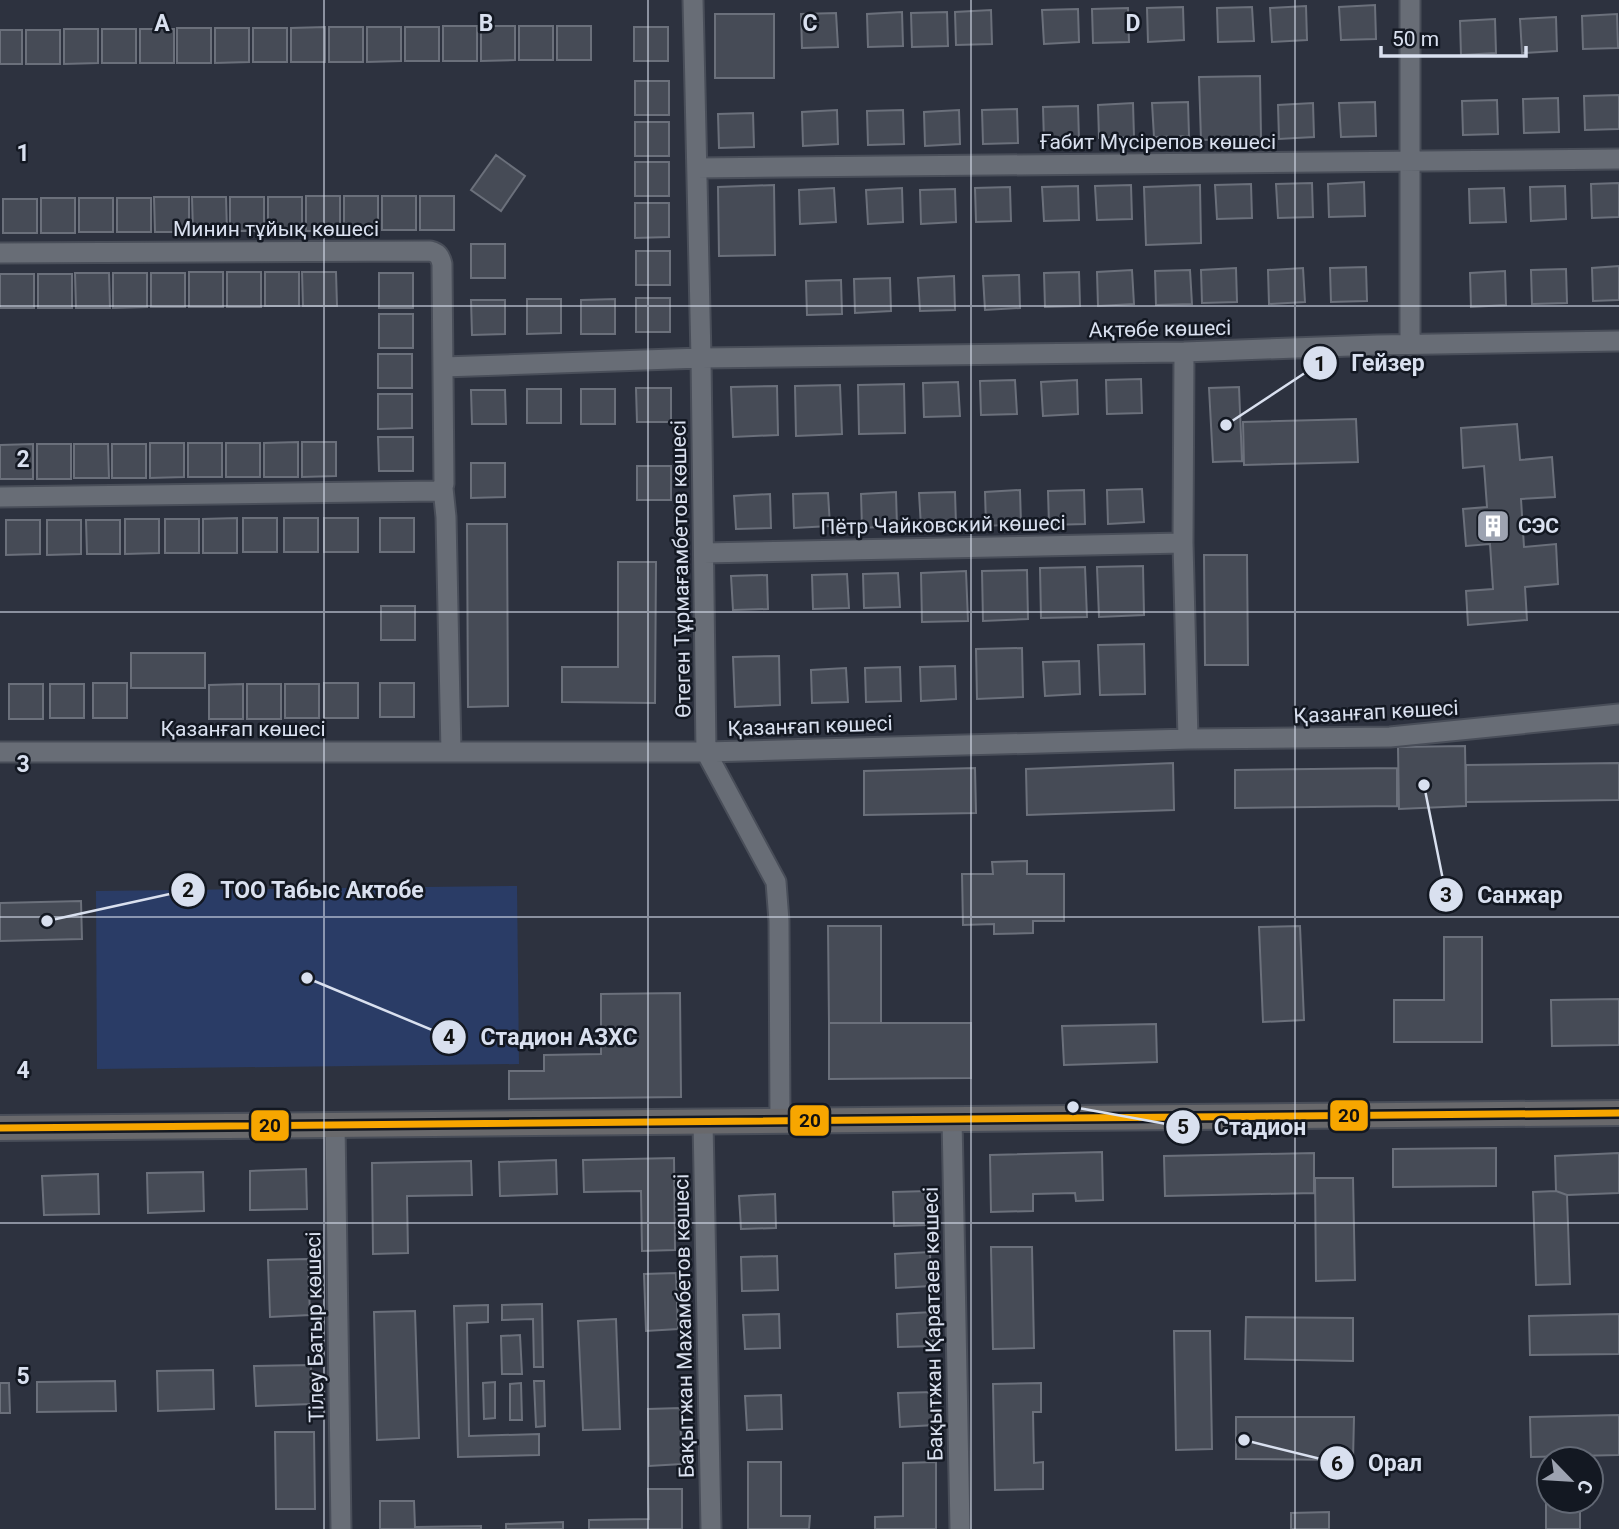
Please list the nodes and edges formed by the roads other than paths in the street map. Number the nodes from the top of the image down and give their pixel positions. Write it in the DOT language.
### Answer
graph roads {
  1 [pos="693,0"];
  2 [pos="1410,0"];
  3 [pos="1619,159"];
  4 [pos="1410,162"];
  5 [pos="697,168"];
  6 [pos="0,253"];
  7 [pos="1619,341"];
  8 [pos="1410,344"];
  9 [pos="1184,352"];
  10 [pos="701,358"];
  11 [pos="443,367"];
  12 [pos="443,488"];
  13 [pos="0,497"];
  14 [pos="1183,543"];
  15 [pos="704,553"];
  16 [pos="1619,714"];
  17 [pos="1188,739"];
  18 [pos="0,752"];
  19 [pos="450,752"];
  20 [pos="706,752"];
  21 [pos="1619,1114"];
  22 [pos="952,1118"];
  23 [pos="780,1121"];
  24 [pos="703,1122"];
  25 [pos="335,1125"];
  26 [pos="0,1128"];
  27 [pos="341,1529"];
  28 [pos="711,1529"];
  29 [pos="960,1529"];
  1 -- 5 [label="street, Өтеген Тұрмағамбетов көшесі"];
  2 -- 4 [label="street"];
  3 -- 4 [label="street, Ғабит Мүсірепов көшесі"];
  4 -- 5 [label="street, Ғабит Мүсірепов көшесі"];
  4 -- 8 [label="street"];
  5 -- 10 [label="street, Өтеген Тұрмағамбетов көшесі"];
  6 -- 11 [label="street, Минин тұйық көшесі"];
  7 -- 8 [label="street, Ақтөбе көшесі"];
  8 -- 9 [label="street, Ақтөбе көшесі"];
  9 -- 10 [label="street, Ақтөбе көшесі"];
  9 -- 14 [label="street"];
  10 -- 11 [label="street"];
  10 -- 15 [label="street, Өтеген Тұрмағамбетов көшесі"];
  11 -- 12 [label="street, Минин тұйық көшесі"];
  12 -- 13 [label="street"];
  12 -- 19 [label="street, Минин тұйық көшесі"];
  14 -- 15 [label="street, Пётр Чайковский көшесі"];
  14 -- 17 [label="street"];
  15 -- 20 [label="street, Өтеген Тұрмағамбетов көшесі"];
  16 -- 17 [label="street, Қазанғап көшесі"];
  17 -- 20 [label="street, Қазанғап көшесі"];
  18 -- 19 [label="street, Қазанғап көшесі"];
  19 -- 20 [label="street, Қазанғап көшесі"];
  20 -- 23 [label="street, Өтеген Тұрмағамбетов көшесі"];
  21 -- 22 [label="main road"];
  22 -- 23 [label="main road"];
  22 -- 29 [label="street, Бақытжан Қаратаев көшесі"];
  23 -- 24 [label="main road"];
  24 -- 25 [label="main road"];
  24 -- 28 [label="street, Бақытжан Махамбетов көшесі"];
  25 -- 26 [label="main road"];
  25 -- 27 [label="street, Тілеу Батыр көшесі"];
}
